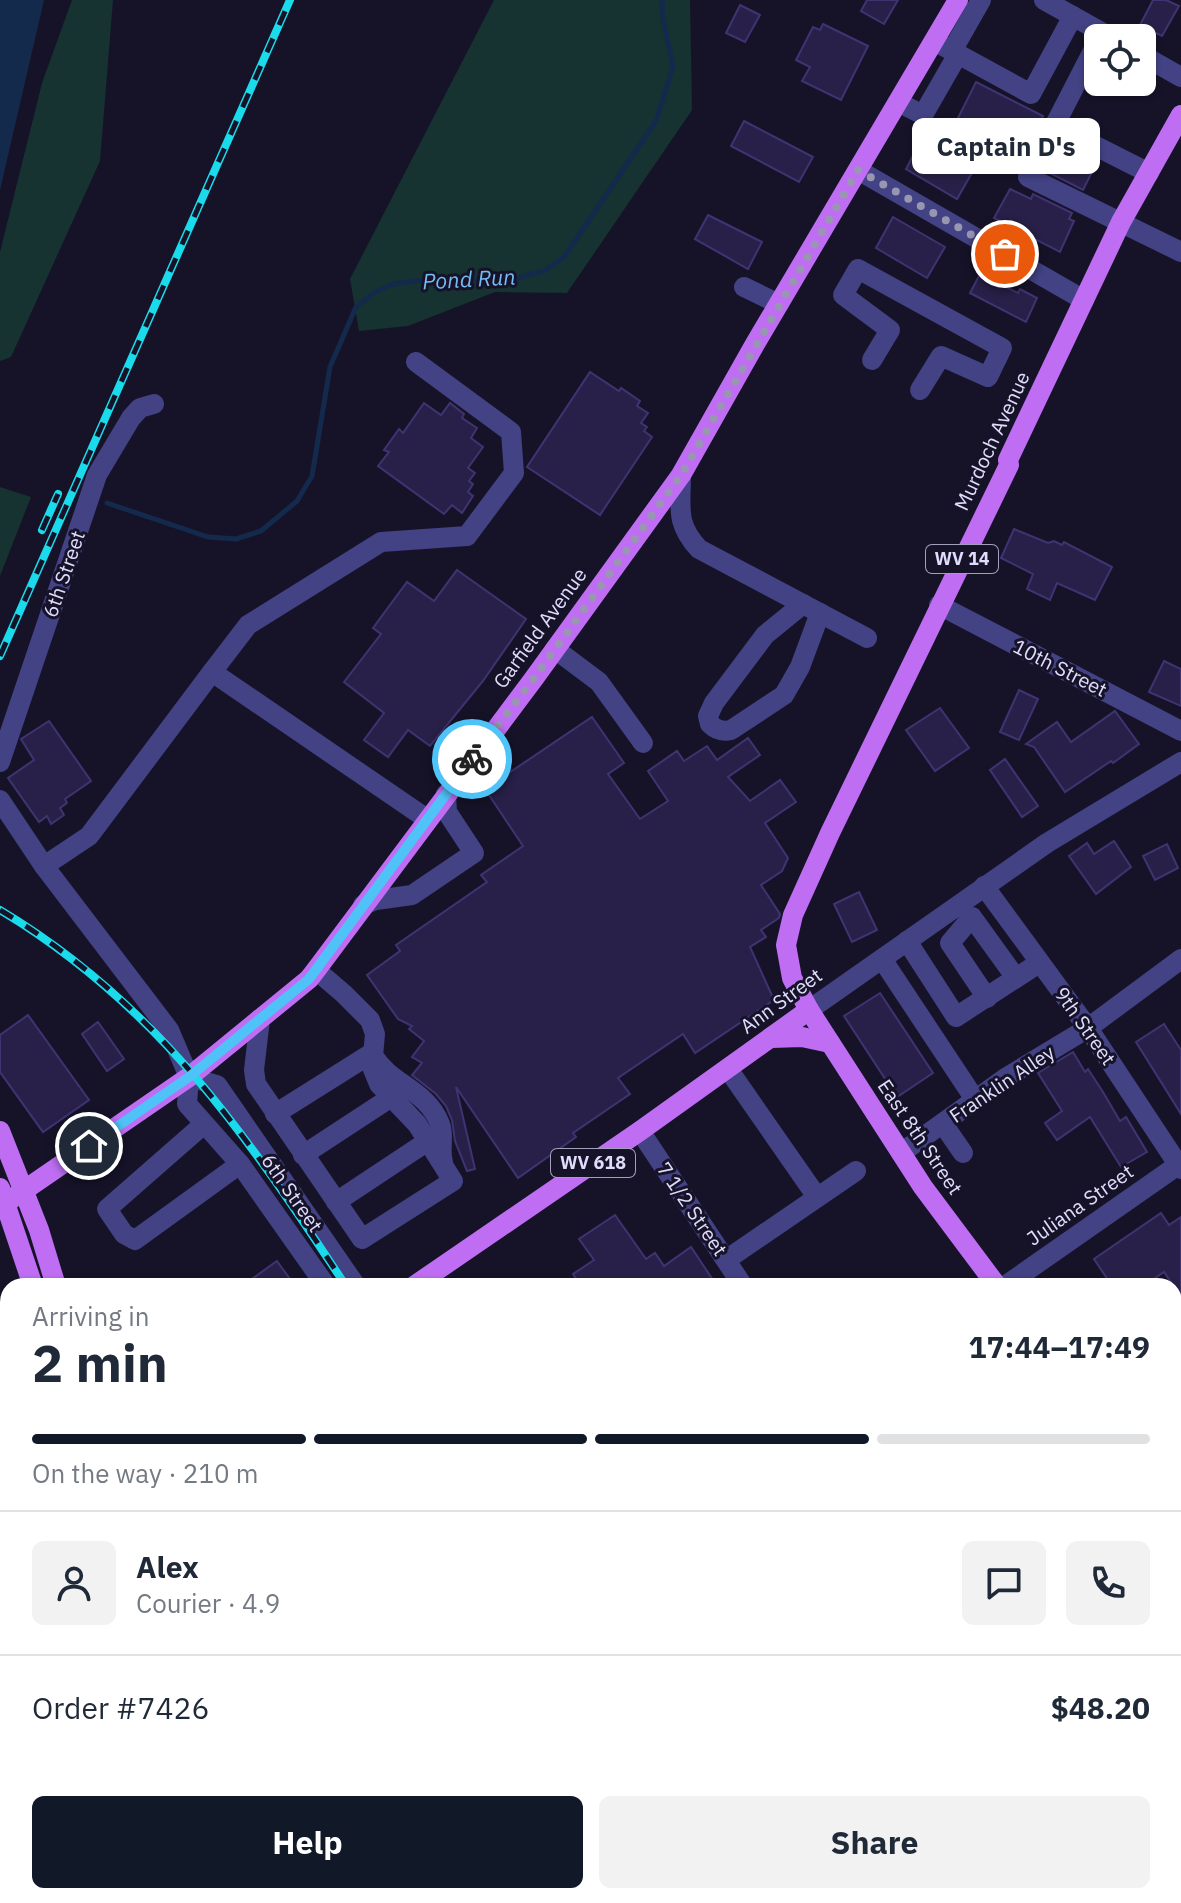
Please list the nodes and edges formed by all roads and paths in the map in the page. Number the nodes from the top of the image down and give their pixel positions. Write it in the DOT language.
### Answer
graph roads {
  1 [pos="958,0"];
  2 [pos="981,0"];
  3 [pos="1044,0"];
  4 [pos="1073,16"];
  5 [pos="1084,24"];
  6 [pos="934,41"];
  7 [pos="955,52"];
  8 [pos="1156,63"];
  9 [pos="1084,71"];
  10 [pos="1181,77"];
  11 [pos="898,102"];
  12 [pos="1181,115"];
  13 [pos="1054,125"];
  14 [pos="858,170"];
  15 [pos="1149,173"];
  16 [pos="1121,222"];
  17 [pos="1181,252"];
  18 [pos="744,287"];
  19 [pos="1084,300"];
  20 [pos="779,304"];
  21 [pos="872,360"];
  22 [pos="416,362"];
  23 [pos="920,390"];
  24 [pos="154,404"];
  25 [pos="681,475"];
  26 [pos="939,605"];
  27 [pos="812,608"];
  28 [pos="867,638"];
  29 [pos="555,649"];
  30 [pos="212,672"];
  31 [pos="1181,731"];
  32 [pos="643,743"];
  33 [pos="0,762"];
  34 [pos="1181,762"];
  35 [pos="446,794"];
  36 [pos="0,800"];
  37 [pos="427,819"];
  38 [pos="44,866"];
  39 [pos="984,886"];
  40 [pos="363,905"];
  41 [pos="907,941"];
  42 [pos="882,959"];
  43 [pos="1181,959"];
  44 [pos="1039,963"];
  45 [pos="316,970"];
  46 [pos="1016,978"];
  47 [pos="987,998"];
  48 [pos="809,1010"];
  49 [pos="260,1019"];
  50 [pos="1088,1028"];
  51 [pos="771,1038"];
  52 [pos="830,1043"];
  53 [pos="372,1053"];
  54 [pos="728,1069"];
  55 [pos="189,1077"];
  56 [pos="390,1098"];
  57 [pos="976,1101"];
  58 [pos="275,1114"];
  59 [pos="204,1124"];
  60 [pos="943,1124"];
  61 [pos="0,1131"];
  62 [pos="640,1131"];
  63 [pos="428,1141"];
  64 [pos="901,1153"];
  65 [pos="963,1153"];
  66 [pos="303,1155"];
  67 [pos="240,1164"];
  68 [pos="1180,1166"];
  69 [pos="444,1167"];
  70 [pos="856,1171"];
  71 [pos="319,1177"];
  72 [pos="0,1188"];
  73 [pos="294,1195"];
  74 [pos="817,1197"];
  75 [pos="336,1202"];
  76 [pos="0,1207"];
  77 [pos="726,1260"];
  78 [pos="30,1278"];
  79 [pos="54,1278"];
  80 [pos="320,1278"];
  81 [pos="351,1278"];
  82 [pos="426,1278"];
  83 [pos="738,1278"];
  84 [pos="991,1278"];
  85 [pos="1017,1278"];
  1 -- 6 [label="main road, Garfield Avenue"];
  2 -- 7 [label="street"];
  3 -- 4 [label="street"];
  4 -- 5 [label="street"];
  4 -- 7 [label="street"];
  6 -- 7 [label="street"];
  6 -- 11 [label="main road, Garfield Avenue"];
  7 -- 11 [label="street"];
  8 -- 10 [label="street"];
  9 -- 13 [label="street"];
  11 -- 14 [label="main road, Garfield Avenue"];
  12 -- 15 [label="main road, Murdoch Avenue / WV 14"];
  13 -- 15 [label="street"];
  13 -- 16 [label="street"];
  14 -- 19 [label="street"];
  14 -- 20 [label="main road, Garfield Avenue"];
  15 -- 16 [label="main road, Murdoch Avenue / WV 14"];
  16 -- 17 [label="street"];
  16 -- 19 [label="main road, Murdoch Avenue / WV 14"];
  18 -- 20 [label="street"];
  19 -- 26 [label="main road, Murdoch Avenue / WV 14"];
  20 -- 25 [label="main road, Garfield Avenue"];
  21 -- 23 [label="street"];
  22 -- 30 [label="street"];
  24 -- 33 [label="street, 6th Street"];
  25 -- 27 [label="street"];
  25 -- 29 [label="main road, Garfield Avenue"];
  26 -- 31 [label="street, 10th Street"];
  26 -- 48 [label="main road, Murdoch Avenue / WV 14"];
  27 -- 27 [label="street"];
  27 -- 28 [label="street"];
  29 -- 32 [label="street"];
  29 -- 35 [label="main road, Garfield Avenue"];
  30 -- 37 [label="street"];
  30 -- 38 [label="street"];
  34 -- 39 [label="street, Ann Street"];
  35 -- 37 [label="main road, Garfield Avenue"];
  35 -- 40 [label="street"];
  36 -- 38 [label="street, 6th Street"];
  37 -- 40 [label="main road, Garfield Avenue"];
  38 -- 55 [label="street, 6th Street"];
  39 -- 41 [label="street, Ann Street"];
  39 -- 44 [label="street, 9th Street"];
  40 -- 45 [label="main road, Garfield Avenue"];
  41 -- 42 [label="street, Ann Street"];
  41 -- 47 [label="street"];
  42 -- 48 [label="street, Ann Street"];
  42 -- 57 [label="street"];
  43 -- 50 [label="street, Franklin Alley"];
  44 -- 46 [label="street"];
  44 -- 50 [label="street, 9th Street"];
  45 -- 49 [label="main road, Garfield Avenue"];
  45 -- 53 [label="street"];
  46 -- 47 [label="street"];
  46 -- 47 [label="street"];
  48 -- 51 [label="main road, Ann Street / WV 618"];
  48 -- 52 [label="main road, East 8th Street / WV 14"];
  49 -- 55 [label="main road, Garfield Avenue"];
  49 -- 58 [label="street"];
  50 -- 57 [label="street, Franklin Alley"];
  50 -- 68 [label="street, 9th Street"];
  51 -- 52 [label="main road"];
  51 -- 54 [label="main road, Ann Street / WV 618"];
  52 -- 64 [label="main road, East 8th Street / WV 14"];
  53 -- 56 [label="street"];
  53 -- 58 [label="street"];
  53 -- 69 [label="street"];
  54 -- 62 [label="main road, Ann Street / WV 618"];
  54 -- 74 [label="street"];
  55 -- 59 [label="street, 6th Street"];
  55 -- 73 [label="street, 6th Street"];
  55 -- 76 [label="main road, Garfield Avenue"];
  56 -- 63 [label="street"];
  56 -- 66 [label="street"];
  57 -- 60 [label="street, Franklin Alley"];
  58 -- 66 [label="street"];
  59 -- 67 [label="street, 6th Street"];
  59 -- 67 [label="street"];
  60 -- 64 [label="street, Franklin Alley"];
  60 -- 65 [label="street"];
  61 -- 79 [label="main road, bridge"];
  62 -- 77 [label="street, 7 1/2 Street"];
  62 -- 82 [label="main road, Ann Street / WV 618"];
  63 -- 69 [label="street"];
  63 -- 75 [label="street"];
  64 -- 84 [label="main road, East 8th Street / WV 14"];
  66 -- 71 [label="street"];
  67 -- 80 [label="street, 6th Street"];
  68 -- 85 [label="street, Juliana Street"];
  69 -- 75 [label="street"];
  70 -- 74 [label="street"];
  71 -- 73 [label="street"];
  71 -- 75 [label="street"];
  72 -- 78 [label="main road, bridge"];
  73 -- 81 [label="street, 6th Street"];
  74 -- 77 [label="street"];
  77 -- 83 [label="street, 7 1/2 Street"];
}
